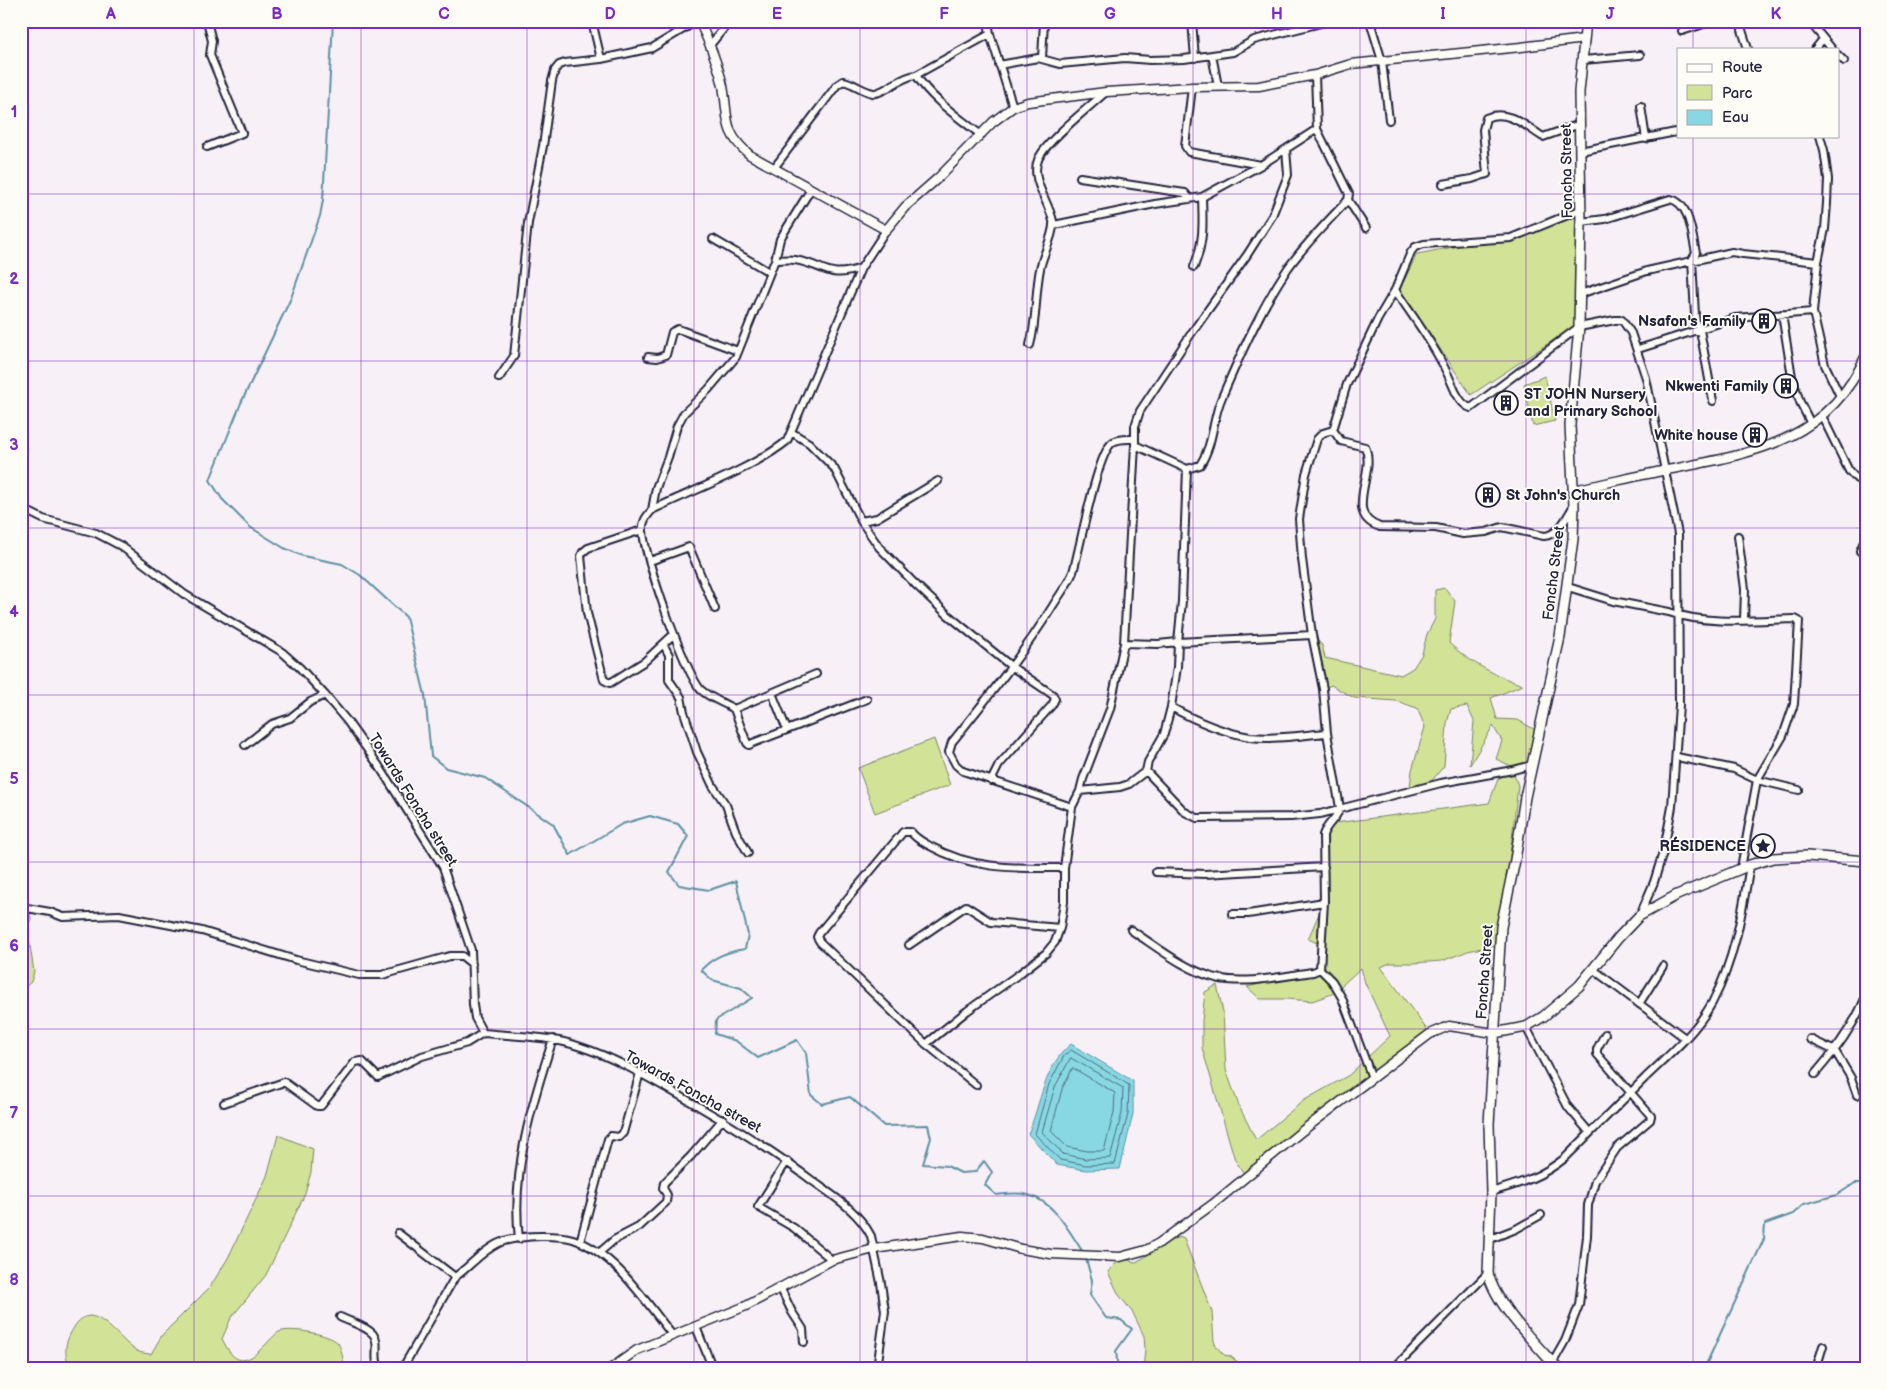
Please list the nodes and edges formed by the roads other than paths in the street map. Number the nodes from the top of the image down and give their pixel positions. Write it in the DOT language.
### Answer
graph roads {
  1 [pos="207,21"];
  2 [pos="592,21"];
  3 [pos="698,21"];
  4 [pos="730,21"];
  5 [pos="988,21"];
  6 [pos="1044,21"];
  7 [pos="1192,21"];
  8 [pos="1329,21"];
  9 [pos="1370,21"];
  10 [pos="1586,21"];
  11 [pos="1713,21"];
  12 [pos="1742,21"];
  13 [pos="1809,21"];
  14 [pos="1312,23"];
  15 [pos="1682,31"];
  16 [pos="990,34"];
  17 [pos="1584,39"];
  18 [pos="1823,39"];
  19 [pos="710,45"];
  20 [pos="1748,48"];
  21 [pos="1816,48"];
  22 [pos="1831,48"];
  23 [pos="1212,55"];
  24 [pos="1640,55"];
  25 [pos="1840,57"];
  26 [pos="1042,58"];
  27 [pos="1195,58"];
  28 [pos="602,59"];
  29 [pos="1583,60"];
  30 [pos="1382,61"];
  31 [pos="1844,61"];
  32 [pos="999,65"];
  33 [pos="1315,75"];
  34 [pos="916,76"];
  35 [pos="1218,86"];
  36 [pos="1192,87"];
  37 [pos="1106,92"];
  38 [pos="1641,106"];
  39 [pos="1013,107"];
  40 [pos="1389,120"];
  41 [pos="1580,124"];
  42 [pos="1317,129"];
  43 [pos="1676,132"];
  44 [pos="981,135"];
  45 [pos="1821,138"];
  46 [pos="1646,139"];
  47 [pos="207,147"];
  48 [pos="1286,149"];
  49 [pos="1580,151"];
  50 [pos="1261,165"];
  51 [pos="774,168"];
  52 [pos="1080,177"];
  53 [pos="1443,184"];
  54 [pos="812,189"];
  55 [pos="1202,197"];
  56 [pos="1190,198"];
  57 [pos="1348,200"];
  58 [pos="1580,210"];
  59 [pos="1581,222"];
  60 [pos="1054,225"];
  61 [pos="1366,228"];
  62 [pos="886,230"];
  63 [pos="713,238"];
  64 [pos="775,260"];
  65 [pos="1692,260"];
  66 [pos="1818,262"];
  67 [pos="1194,267"];
  68 [pos="861,268"];
  69 [pos="769,272"];
  70 [pos="1395,290"];
  71 [pos="1580,294"];
  72 [pos="1813,312"];
  73 [pos="1782,314"];
  74 [pos="1579,327"];
  75 [pos="1700,330"];
  76 [pos="1030,345"];
  77 [pos="1638,349"];
  78 [pos="738,351"];
  79 [pos="1866,355"];
  80 [pos="648,357"];
  81 [pos="1861,366"];
  82 [pos="1866,375"];
  83 [pos="499,378"];
  84 [pos="1840,396"];
  85 [pos="1713,401"];
  86 [pos="1822,416"];
  87 [pos="1811,424"];
  88 [pos="1333,430"];
  89 [pos="791,432"];
  90 [pos="1135,442"];
  91 [pos="1187,469"];
  92 [pos="1664,470"];
  93 [pos="938,481"];
  94 [pos="1866,483"];
  95 [pos="1573,490"];
  96 [pos="21,505"];
  97 [pos="1574,506"];
  98 [pos="652,510"];
  99 [pos="861,521"];
  100 [pos="642,530"];
  101 [pos="1738,536"];
  102 [pos="1866,537"];
  103 [pos="1866,556"];
  104 [pos="650,561"];
  105 [pos="1568,586"];
  106 [pos="715,609"];
  107 [pos="1677,616"];
  108 [pos="1744,620"];
  109 [pos="674,634"];
  110 [pos="1312,635"];
  111 [pos="1178,642"];
  112 [pos="1124,643"];
  113 [pos="664,645"];
  114 [pos="1012,667"];
  115 [pos="816,674"];
  116 [pos="772,693"];
  117 [pos="325,696"];
  118 [pos="868,699"];
  119 [pos="1170,707"];
  120 [pos="734,709"];
  121 [pos="787,730"];
  122 [pos="1327,733"];
  123 [pos="245,745"];
  124 [pos="1676,757"];
  125 [pos="1532,765"];
  126 [pos="1146,771"];
  127 [pos="1757,780"];
  128 [pos="990,781"];
  129 [pos="1799,790"];
  130 [pos="1080,791"];
  131 [pos="1072,807"];
  132 [pos="1340,808"];
  133 [pos="748,853"];
  134 [pos="1866,861"];
  135 [pos="1746,866"];
  136 [pos="1324,867"];
  137 [pos="1064,868"];
  138 [pos="1156,872"];
  139 [pos="1324,902"];
  140 [pos="21,907"];
  141 [pos="1232,914"];
  142 [pos="1639,916"];
  143 [pos="1060,928"];
  144 [pos="1131,930"];
  145 [pos="909,945"];
  146 [pos="472,964"];
  147 [pos="1663,966"];
  148 [pos="1320,969"];
  149 [pos="1594,970"];
  150 [pos="1866,996"];
  151 [pos="1639,1004"];
  152 [pos="1863,1010"];
  153 [pos="1526,1027"];
  154 [pos="484,1033"];
  155 [pos="1494,1033"];
  156 [pos="1605,1034"];
  157 [pos="1685,1038"];
  158 [pos="553,1039"];
  159 [pos="1810,1039"];
  160 [pos="926,1044"];
  161 [pos="1835,1051"];
  162 [pos="640,1073"];
  163 [pos="1814,1074"];
  164 [pos="1372,1078"];
  165 [pos="976,1085"];
  166 [pos="1631,1092"];
  167 [pos="1857,1095"];
  168 [pos="224,1102"];
  169 [pos="723,1119"];
  170 [pos="1590,1133"];
  171 [pos="787,1161"];
  172 [pos="1490,1192"];
  173 [pos="1541,1215"];
  174 [pos="398,1233"];
  175 [pos="519,1239"];
  176 [pos="1490,1240"];
  177 [pos="580,1242"];
  178 [pos="874,1249"];
  179 [pos="600,1252"];
  180 [pos="832,1260"];
  181 [pos="1488,1273"];
  182 [pos="455,1278"];
  183 [pos="780,1287"];
  184 [pos="340,1317"];
  185 [pos="696,1327"];
  186 [pos="674,1336"];
  187 [pos="804,1342"];
  188 [pos="1823,1346"];
  189 [pos="1553,1367"];
  190 [pos="1396,1368"];
  191 [pos="380,1369"];
  192 [pos="402,1369"];
  193 [pos="610,1369"];
  194 [pos="713,1369"];
  195 [pos="877,1369"];
  196 [pos="1816,1369"];
  1 -- 47 [label="street"];
  2 -- 28 [label="street"];
  3 -- 19 [label="street"];
  3 -- 28 [label="street"];
  4 -- 19 [label="street"];
  5 -- 16 [label="street"];
  6 -- 26 [label="street"];
  7 -- 27 [label="street"];
  8 -- 14 [label="street"];
  9 -- 30 [label="street"];
  10 -- 17 [label="main road, Foncha Street"];
  11 -- 15 [label="street"];
  12 -- 20 [label="street"];
  13 -- 18 [label="street"];
  14 -- 23 [label="street"];
  16 -- 32 [label="street"];
  16 -- 34 [label="street"];
  17 -- 29 [label="main road, Foncha Street"];
  17 -- 30 [label="street"];
  18 -- 21 [label="street"];
  18 -- 22 [label="street"];
  19 -- 51 [label="street"];
  23 -- 27 [label="street"];
  23 -- 35 [label="street"];
  24 -- 29 [label="street"];
  25 -- 31 [label="street"];
  26 -- 27 [label="street"];
  26 -- 32 [label="street"];
  28 -- 83 [label="street"];
  29 -- 41 [label="main road, Foncha Street"];
  30 -- 33 [label="street"];
  30 -- 40 [label="street"];
  32 -- 39 [label="street"];
  33 -- 35 [label="street"];
  33 -- 42 [label="street"];
  34 -- 44 [label="street"];
  34 -- 51 [label="street"];
  35 -- 36 [label="street"];
  36 -- 37 [label="street"];
  36 -- 50 [label="street"];
  37 -- 39 [label="street"];
  37 -- 60 [label="street"];
  38 -- 46 [label="street"];
  39 -- 44 [label="street"];
  41 -- 49 [label="main road, Foncha Street"];
  41 -- 53 [label="street"];
  42 -- 48 [label="street"];
  42 -- 57 [label="street"];
  43 -- 46 [label="street"];
  44 -- 62 [label="street"];
  45 -- 66 [label="street"];
  46 -- 49 [label="street"];
  48 -- 50 [label="street"];
  48 -- 90 [label="street"];
  49 -- 58 [label="main road, Foncha Street"];
  50 -- 55 [label="street"];
  51 -- 54 [label="street"];
  52 -- 56 [label="street"];
  54 -- 62 [label="street"];
  54 -- 64 [label="street"];
  55 -- 56 [label="street"];
  55 -- 67 [label="street"];
  56 -- 60 [label="street"];
  57 -- 61 [label="street"];
  57 -- 91 [label="street"];
  58 -- 59 [label="main road, Foncha Street"];
  58 -- 70 [label="street"];
  59 -- 65 [label="street"];
  59 -- 71 [label="main road, Foncha Street"];
  60 -- 76 [label="street"];
  62 -- 68 [label="street"];
  63 -- 69 [label="street"];
  64 -- 68 [label="street"];
  64 -- 69 [label="street"];
  65 -- 66 [label="street"];
  65 -- 71 [label="street"];
  65 -- 75 [label="street"];
  66 -- 72 [label="street"];
  68 -- 89 [label="street"];
  69 -- 78 [label="street"];
  70 -- 74 [label="street"];
  70 -- 88 [label="street"];
  71 -- 74 [label="main road, Foncha Street"];
  72 -- 73 [label="street"];
  72 -- 84 [label="street"];
  73 -- 75 [label="street"];
  73 -- 87 [label="street"];
  74 -- 77 [label="street"];
  74 -- 95 [label="main road, Foncha Street"];
  75 -- 77 [label="street"];
  75 -- 85 [label="street"];
  77 -- 92 [label="street"];
  78 -- 80 [label="street"];
  78 -- 98 [label="street"];
  79 -- 81 [label="street"];
  81 -- 82 [label="street"];
  81 -- 84 [label="street"];
  84 -- 86 [label="street"];
  86 -- 87 [label="street"];
  86 -- 94 [label="street"];
  87 -- 92 [label="street"];
  88 -- 97 [label="street"];
  88 -- 110 [label="street"];
  89 -- 98 [label="street"];
  89 -- 99 [label="street"];
  90 -- 91 [label="street"];
  90 -- 112 [label="street"];
  90 -- 114 [label="street"];
  91 -- 111 [label="street"];
  92 -- 95 [label="street"];
  92 -- 107 [label="street"];
  93 -- 99 [label="street"];
  95 -- 97 [label="main road, Foncha Street"];
  96 -- 117 [label="street, Towards Foncha street"];
  97 -- 105 [label="main road, Foncha Street"];
  98 -- 100 [label="street"];
  99 -- 114 [label="street"];
  100 -- 104 [label="street"];
  100 -- 113 [label="street"];
  101 -- 108 [label="street"];
  102 -- 103 [label="street"];
  104 -- 106 [label="street"];
  104 -- 109 [label="street"];
  105 -- 107 [label="street"];
  105 -- 125 [label="main road, Foncha Street"];
  107 -- 108 [label="street"];
  107 -- 124 [label="street"];
  108 -- 127 [label="street"];
  109 -- 113 [label="street"];
  109 -- 120 [label="street"];
  110 -- 111 [label="street"];
  110 -- 122 [label="street"];
  111 -- 112 [label="street"];
  111 -- 119 [label="street"];
  112 -- 130 [label="street"];
  113 -- 133 [label="street"];
  114 -- 128 [label="street"];
  114 -- 128 [label="street"];
  115 -- 116 [label="street"];
  116 -- 120 [label="street"];
  116 -- 121 [label="street"];
  117 -- 123 [label="street"];
  117 -- 146 [label="street, Towards Foncha street"];
  118 -- 121 [label="street"];
  119 -- 122 [label="street"];
  119 -- 126 [label="street"];
  120 -- 121 [label="street"];
  122 -- 132 [label="street"];
  124 -- 127 [label="street"];
  124 -- 142 [label="street"];
  125 -- 132 [label="street"];
  125 -- 155 [label="main road, Foncha Street"];
  126 -- 130 [label="street"];
  126 -- 132 [label="street"];
  127 -- 129 [label="street"];
  127 -- 135 [label="street"];
  128 -- 131 [label="street"];
  130 -- 131 [label="street"];
  131 -- 137 [label="street"];
  132 -- 136 [label="street"];
  134 -- 135 [label="main road"];
  135 -- 142 [label="main road"];
  135 -- 157 [label="street"];
  136 -- 138 [label="street"];
  136 -- 139 [label="street"];
  137 -- 143 [label="street"];
  137 -- 160 [label="street"];
  139 -- 141 [label="street"];
  139 -- 148 [label="street"];
  140 -- 146 [label="street"];
  142 -- 149 [label="main road"];
  143 -- 145 [label="street"];
  143 -- 160 [label="street"];
  144 -- 148 [label="street"];
  146 -- 154 [label="street, Towards Foncha street"];
  147 -- 151 [label="street"];
  148 -- 164 [label="street"];
  149 -- 151 [label="street"];
  149 -- 153 [label="main road"];
  150 -- 152 [label="street"];
  151 -- 157 [label="street"];
  152 -- 161 [label="street"];
  153 -- 155 [label="main road"];
  153 -- 170 [label="street"];
  154 -- 158 [label="street, Towards Foncha street"];
  154 -- 168 [label="street"];
  155 -- 164 [label="street"];
  155 -- 172 [label="main road, Foncha Street"];
  156 -- 166 [label="street"];
  157 -- 166 [label="street"];
  158 -- 162 [label="street, Towards Foncha street"];
  158 -- 175 [label="street"];
  159 -- 161 [label="street"];
  160 -- 165 [label="street"];
  161 -- 163 [label="street"];
  161 -- 167 [label="street"];
  162 -- 169 [label="street, Towards Foncha street"];
  162 -- 177 [label="street"];
  164 -- 178 [label="street"];
  166 -- 170 [label="street"];
  166 -- 189 [label="street"];
  169 -- 171 [label="street, Towards Foncha street"];
  169 -- 179 [label="street"];
  170 -- 172 [label="street"];
  171 -- 178 [label="street, Towards Foncha street"];
  171 -- 180 [label="street"];
  172 -- 176 [label="main road, Foncha Street"];
  173 -- 176 [label="street"];
  174 -- 182 [label="street"];
  175 -- 177 [label="street"];
  175 -- 182 [label="street"];
  176 -- 181 [label="main road, Foncha Street"];
  177 -- 179 [label="street"];
  178 -- 180 [label="street"];
  178 -- 195 [label="street, Towards Foncha street"];
  179 -- 186 [label="street"];
  180 -- 183 [label="street"];
  181 -- 189 [label="main road"];
  181 -- 190 [label="street"];
  182 -- 192 [label="street"];
  183 -- 185 [label="street"];
  183 -- 187 [label="street"];
  184 -- 191 [label="street"];
  185 -- 186 [label="street"];
  185 -- 194 [label="street"];
  186 -- 193 [label="street"];
  188 -- 196 [label="street"];
}
